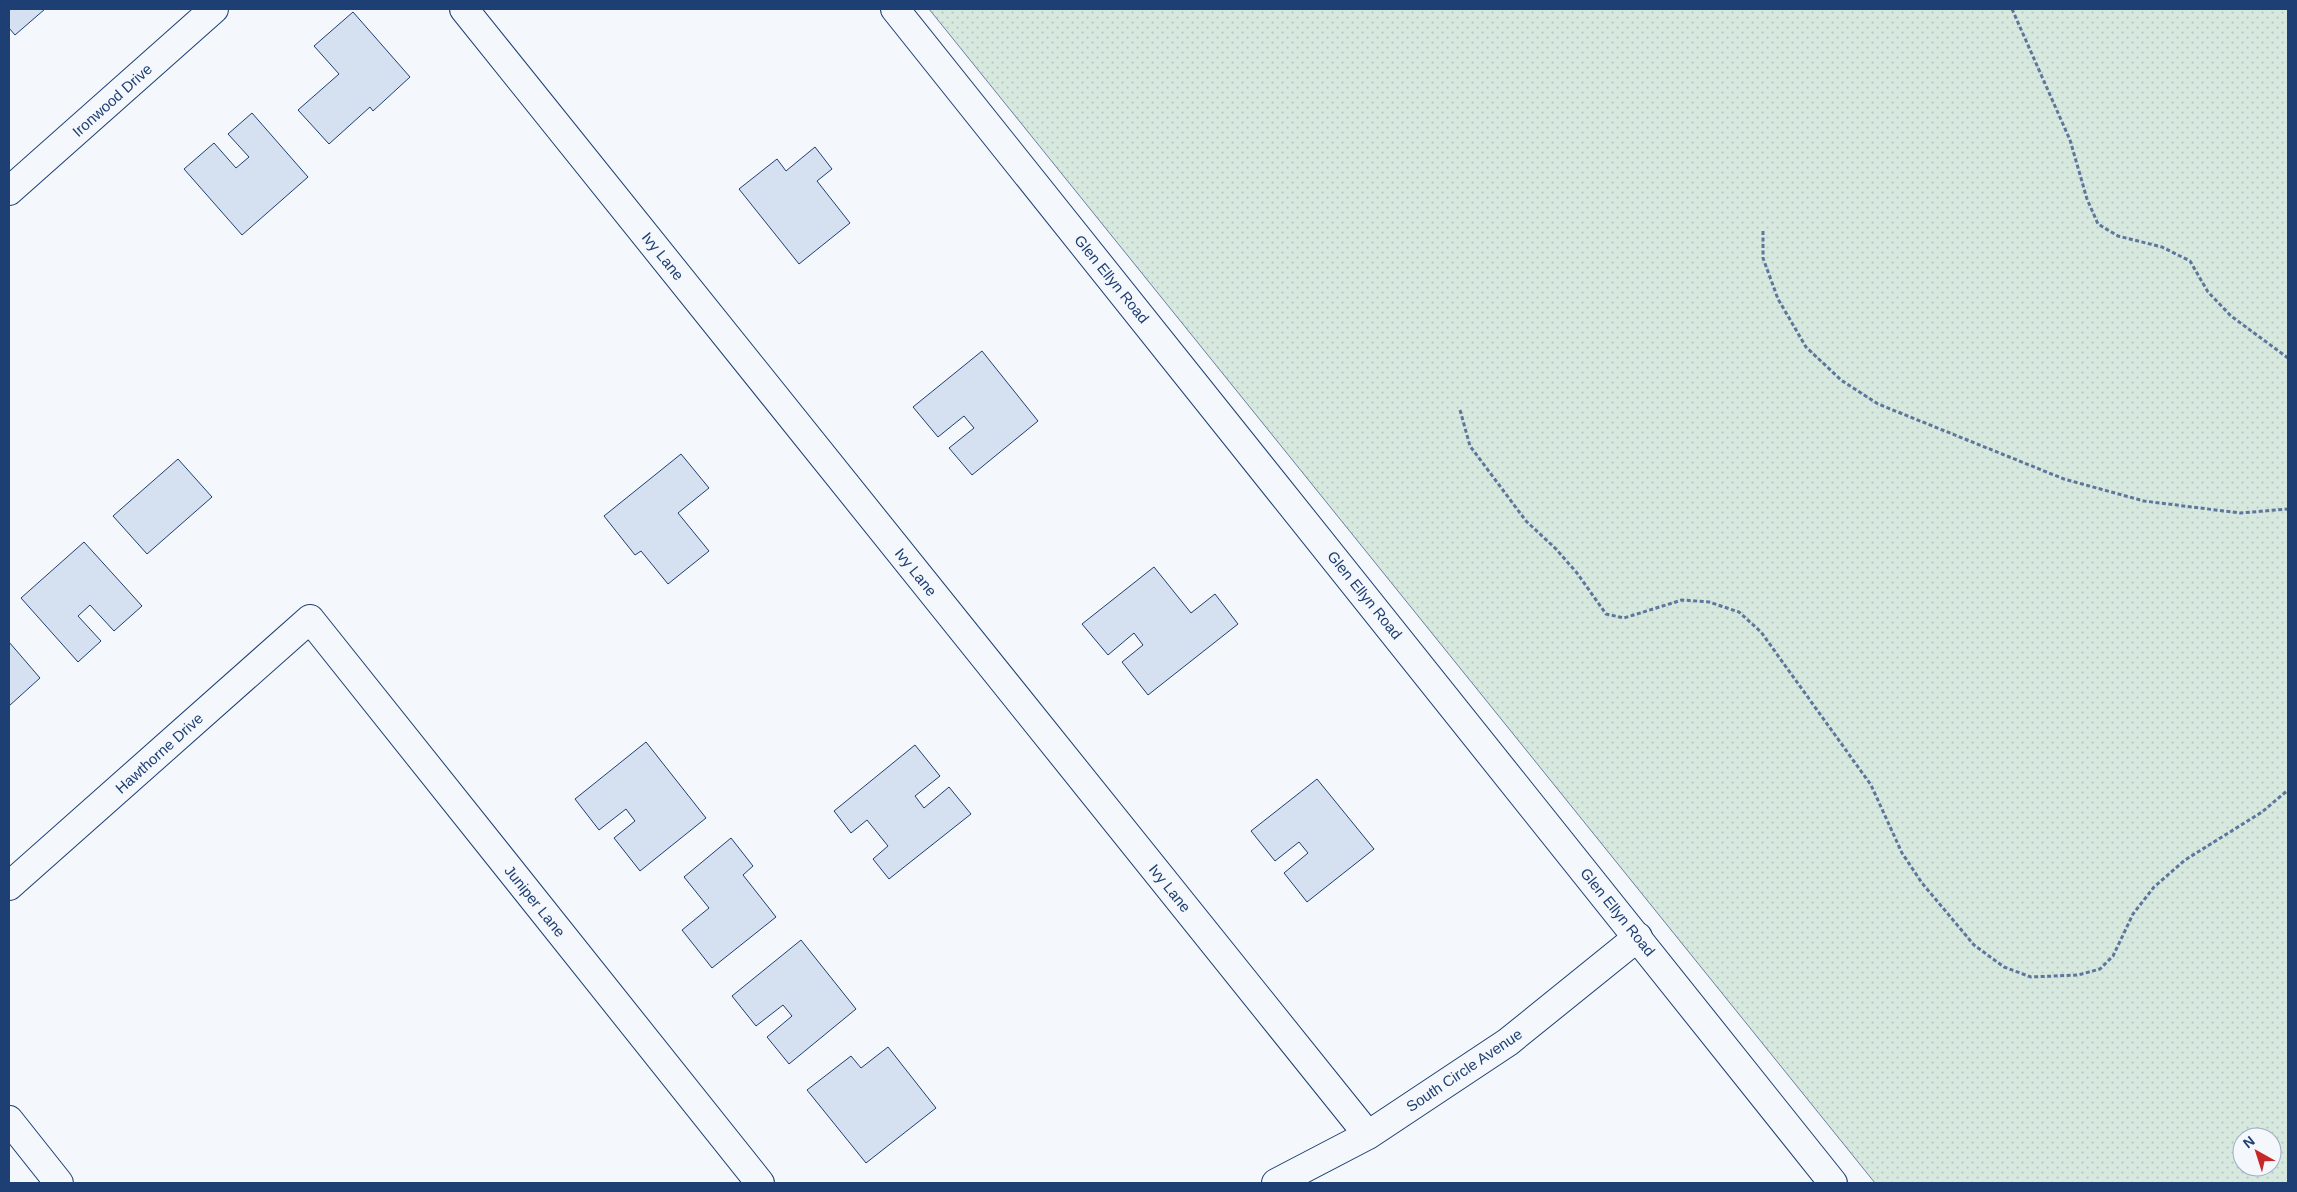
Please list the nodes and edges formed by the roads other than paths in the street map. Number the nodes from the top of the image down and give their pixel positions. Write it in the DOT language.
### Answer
graph roads {
  1 [pos="214,9"];
  2 [pos="464,9"];
  3 [pos="895,9"];
  4 [pos="9,191"];
  5 [pos="310,619"];
  6 [pos="9,886"];
  7 [pos="1638,937"];
  8 [pos="9,1120"];
  9 [pos="1368,1135"];
  10 [pos="59,1183"];
  11 [pos="760,1183"];
  12 [pos="1276,1183"];
  13 [pos="1832,1183"];
  1 -- 4 [label="street, Ironwood Drive"];
  2 -- 9 [label="street, Ivy Lane"];
  3 -- 7 [label="street, Glen Ellyn Road"];
  5 -- 6 [label="street, Hawthorne Drive"];
  5 -- 11 [label="street, Juniper Lane"];
  7 -- 9 [label="street, South Circle Avenue"];
  7 -- 13 [label="street, Glen Ellyn Road"];
  8 -- 10 [label="street"];
  9 -- 12 [label="street, South Circle Avenue"];
}
